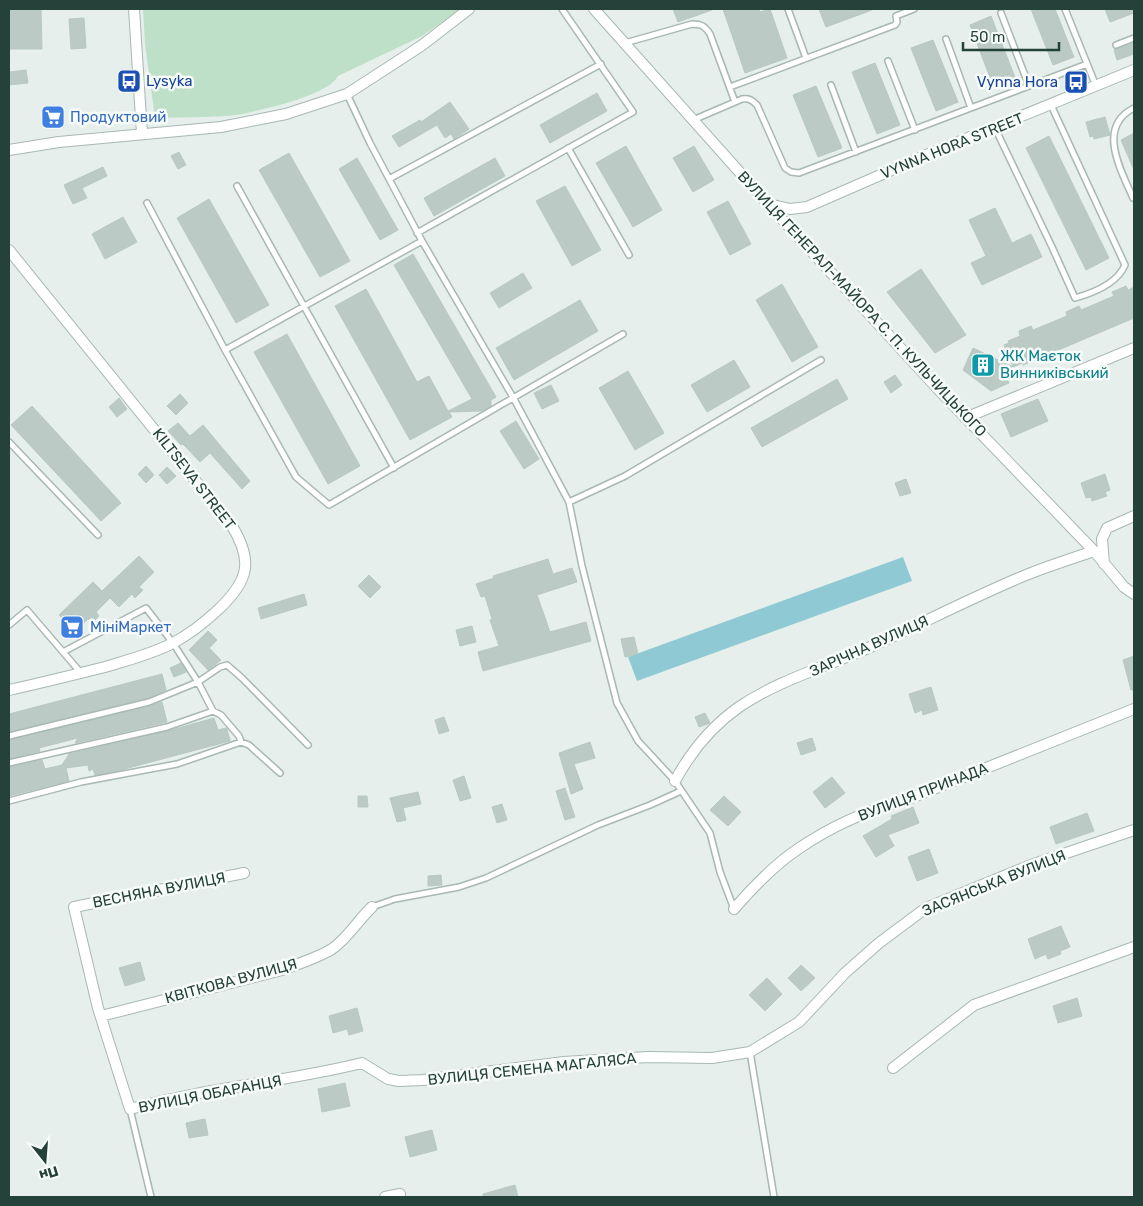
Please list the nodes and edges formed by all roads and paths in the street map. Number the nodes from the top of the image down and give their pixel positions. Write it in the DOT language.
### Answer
graph roads {
  1 [pos="134,9"];
  2 [pos="469,9"];
  3 [pos="562,9"];
  4 [pos="594,9"];
  5 [pos="788,9"];
  6 [pos="914,9"];
  7 [pos="1065,9"];
  8 [pos="1001,13"];
  9 [pos="1134,38"];
  10 [pos="946,40"];
  11 [pos="624,44"];
  12 [pos="1116,45"];
  13 [pos="806,58"];
  14 [pos="888,61"];
  15 [pos="601,64"];
  16 [pos="1087,64"];
  17 [pos="1134,70"];
  18 [pos="831,85"];
  19 [pos="1028,86"];
  20 [pos="730,87"];
  21 [pos="1096,87"];
  22 [pos="347,94"];
  23 [pos="735,102"];
  24 [pos="1052,105"];
  25 [pos="970,108"];
  26 [pos="1134,108"];
  27 [pos="693,120"];
  28 [pos="995,128"];
  29 [pos="915,130"];
  30 [pos="142,134"];
  31 [pos="568,148"];
  32 [pos="9,150"];
  33 [pos="856,152"];
  34 [pos="389,179"];
  35 [pos="237,186"];
  36 [pos="1133,198"];
  37 [pos="147,203"];
  38 [pos="768,204"];
  39 [pos="418,233"];
  40 [pos="422,240"];
  41 [pos="9,250"];
  42 [pos="629,254"];
  43 [pos="304,306"];
  44 [pos="623,334"];
  45 [pos="1134,348"];
  46 [pos="225,350"];
  47 [pos="821,360"];
  48 [pos="514,399"];
  49 [pos="965,418"];
  50 [pos="9,442"];
  51 [pos="394,468"];
  52 [pos="569,502"];
  53 [pos="1134,516"];
  54 [pos="98,535"];
  55 [pos="1094,551"];
  56 [pos="1104,565"];
  57 [pos="1134,594"];
  58 [pos="9,626"];
  59 [pos="173,643"];
  60 [pos="63,652"];
  61 [pos="81,673"];
  62 [pos="198,682"];
  63 [pos="9,690"];
  64 [pos="1134,709"];
  65 [pos="214,711"];
  66 [pos="9,736"];
  67 [pos="241,742"];
  68 [pos="308,745"];
  69 [pos="9,763"];
  70 [pos="280,773"];
  71 [pos="675,782"];
  72 [pos="681,790"];
  73 [pos="9,801"];
  74 [pos="1134,830"];
  75 [pos="244,873"];
  76 [pos="74,907"];
  77 [pos="372,907"];
  78 [pos="734,909"];
  79 [pos="1134,947"];
  80 [pos="101,1016"];
  81 [pos="750,1052"];
  82 [pos="893,1068"];
  83 [pos="375,1072"];
  84 [pos="130,1109"];
  85 [pos="400,1194"];
  86 [pos="151,1197"];
  87 [pos="385,1197"];
  88 [pos="774,1197"];
  1 -- 30 [label="street"];
  2 -- 22 [label="street"];
  3 -- 15 [label="lane"];
  4 -- 11 [label="street, ВУЛИЦЯ ГЕНЕРАЛ-МАЙОРА С. П. КУЛЬЧИЦЬКОГО"];
  5 -- 13 [label="lane"];
  6 -- 13 [label="lane"];
  7 -- 16 [label="lane"];
  8 -- 19 [label="lane"];
  9 -- 12 [label="lane"];
  10 -- 25 [label="lane"];
  11 -- 20 [label="lane"];
  11 -- 27 [label="street, ВУЛИЦЯ ГЕНЕРАЛ-МАЙОРА С. П. КУЛЬЧИЦЬКОГО"];
  13 -- 20 [label="lane"];
  14 -- 29 [label="lane"];
  15 -- 31 [label="lane"];
  15 -- 34 [label="lane"];
  16 -- 19 [label="lane"];
  16 -- 21 [label="lane"];
  17 -- 21 [label="street, VYNNA HORA STREET"];
  18 -- 33 [label="lane"];
  19 -- 25 [label="lane"];
  20 -- 23 [label="lane"];
  21 -- 24 [label="street, VYNNA HORA STREET"];
  22 -- 30 [label="street"];
  22 -- 34 [label="lane"];
  23 -- 27 [label="lane"];
  23 -- 33 [label="lane"];
  24 -- 28 [label="street, VYNNA HORA STREET"];
  24 -- 28 [label="lane"];
  25 -- 29 [label="lane"];
  26 -- 36 [label="lane"];
  27 -- 38 [label="street, ВУЛИЦЯ ГЕНЕРАЛ-МАЙОРА С. П. КУЛЬЧИЦЬКОГО"];
  28 -- 38 [label="street, VYNNA HORA STREET"];
  29 -- 33 [label="lane"];
  30 -- 32 [label="street"];
  31 -- 39 [label="lane"];
  31 -- 42 [label="lane"];
  34 -- 39 [label="lane"];
  35 -- 43 [label="lane"];
  37 -- 46 [label="lane"];
  38 -- 49 [label="street, ВУЛИЦЯ ГЕНЕРАЛ-МАЙОРА С. П. КУЛЬЧИЦЬКОГО"];
  39 -- 40 [label="lane"];
  40 -- 43 [label="lane"];
  40 -- 48 [label="lane"];
  41 -- 59 [label="street, KILTSEVA STREET"];
  43 -- 46 [label="lane"];
  43 -- 51 [label="lane"];
  44 -- 48 [label="lane"];
  45 -- 49 [label="street"];
  46 -- 51 [label="lane"];
  47 -- 52 [label="lane"];
  48 -- 51 [label="lane"];
  48 -- 52 [label="lane"];
  49 -- 55 [label="street, ВУЛИЦЯ ГЕНЕРАЛ-МАЙОРА С. П. КУЛЬЧИЦЬКОГО"];
  50 -- 54 [label="lane"];
  52 -- 71 [label="lane"];
  53 -- 56 [label="street"];
  55 -- 56 [label="street, ВУЛИЦЯ ГЕНЕРАЛ-МАЙОРА С. П. КУЛЬЧИЦЬКОГО"];
  55 -- 71 [label="street, ЗАРІЧНА ВУЛИЦЯ"];
  56 -- 57 [label="street, ВУЛИЦЯ ГЕНЕРАЛ-МАЙОРА С. П. КУЛЬЧИЦЬКОГО"];
  58 -- 60 [label="lane"];
  59 -- 60 [label="lane"];
  59 -- 61 [label="street, KILTSEVA STREET"];
  59 -- 62 [label="lane"];
  60 -- 61 [label="lane"];
  61 -- 63 [label="street, KILTSEVA STREET"];
  62 -- 65 [label="lane"];
  62 -- 66 [label="lane"];
  62 -- 68 [label="lane"];
  64 -- 78 [label="street, ВУЛИЦЯ ПРИНАДА"];
  65 -- 67 [label="lane"];
  65 -- 69 [label="lane"];
  67 -- 70 [label="lane"];
  67 -- 73 [label="lane"];
  71 -- 72 [label="lane"];
  72 -- 77 [label="lane"];
  72 -- 78 [label="lane"];
  74 -- 81 [label="street, ЗАСЯНСЬКА ВУЛИЦЯ"];
  75 -- 76 [label="street, ВЕСНЯНА ВУЛИЦЯ"];
  76 -- 80 [label="street, ВУЛИЦЯ ОБАРАНЦЯ"];
  77 -- 80 [label="street, КВІТКОВА ВУЛИЦЯ"];
  79 -- 82 [label="street"];
  80 -- 84 [label="street, ВУЛИЦЯ ОБАРАНЦЯ"];
  81 -- 83 [label="street, ВУЛИЦЯ СЕМЕНА МАГАЛЯСА"];
  81 -- 88 [label="lane"];
  83 -- 84 [label="street, ВУЛИЦЯ ОБАРАНЦЯ"];
  84 -- 86 [label="lane"];
  85 -- 87 [label="street"];
}
